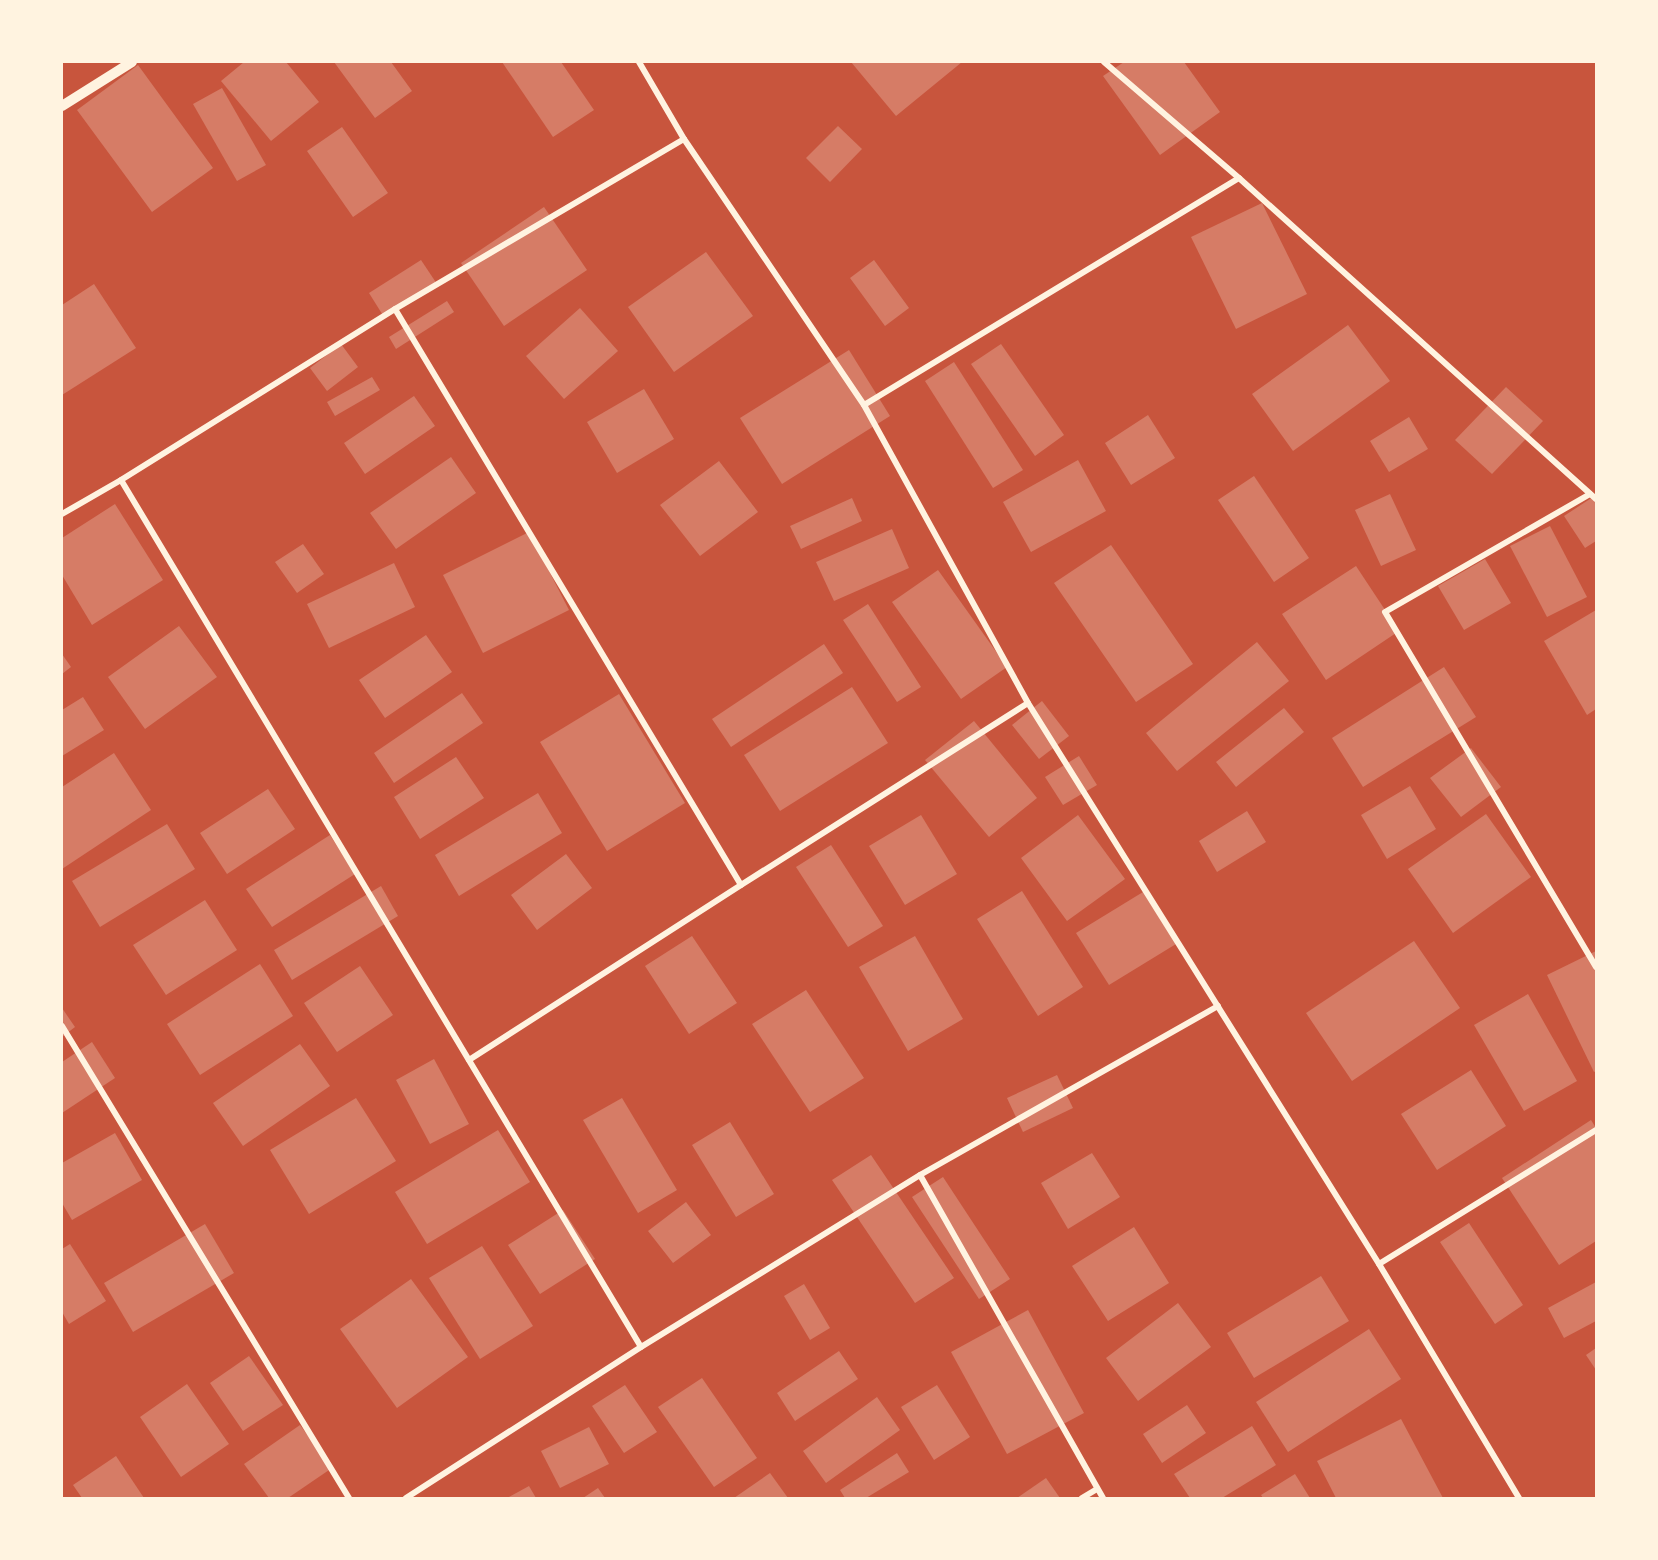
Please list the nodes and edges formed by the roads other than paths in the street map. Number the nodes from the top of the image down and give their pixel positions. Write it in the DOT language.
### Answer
graph roads {
  1 [pos="132,62"];
  2 [pos="639,62"];
  3 [pos="1104,62"];
  4 [pos="62,106"];
  5 [pos="684,139"];
  6 [pos="1239,177"];
  7 [pos="394,309"];
  8 [pos="864,405"];
  9 [pos="121,480"];
  10 [pos="1590,494"];
  11 [pos="1596,499"];
  12 [pos="62,514"];
  13 [pos="1028,703"];
  14 [pos="741,885"];
  15 [pos="1596,967"];
  16 [pos="1218,1006"];
  17 [pos="62,1026"];
  18 [pos="469,1060"];
  19 [pos="1596,1130"];
  20 [pos="920,1175"];
  21 [pos="1379,1264"];
  22 [pos="641,1347"];
  23 [pos="1097,1489"];
  24 [pos="349,1498"];
  25 [pos="406,1498"];
  26 [pos="1082,1498"];
  27 [pos="1103,1498"];
  28 [pos="1519,1498"];
  1 -- 4 [label="street"];
  2 -- 5 [label="street"];
  3 -- 6 [label="street"];
  5 -- 7 [label="street"];
  5 -- 8 [label="street"];
  6 -- 8 [label="street"];
  6 -- 10 [label="street"];
  7 -- 9 [label="street"];
  7 -- 14 [label="street"];
  8 -- 13 [label="street"];
  9 -- 12 [label="street"];
  9 -- 18 [label="street"];
  10 -- 11 [label="street"];
  10 -- 15 [label="street"];
  13 -- 14 [label="street"];
  13 -- 16 [label="street"];
  14 -- 18 [label="street"];
  16 -- 20 [label="street"];
  16 -- 21 [label="street"];
  17 -- 24 [label="street"];
  18 -- 22 [label="street"];
  19 -- 21 [label="street"];
  20 -- 22 [label="street"];
  20 -- 23 [label="street"];
  21 -- 28 [label="street"];
  22 -- 25 [label="street"];
  23 -- 26 [label="street"];
  23 -- 27 [label="street"];
}
